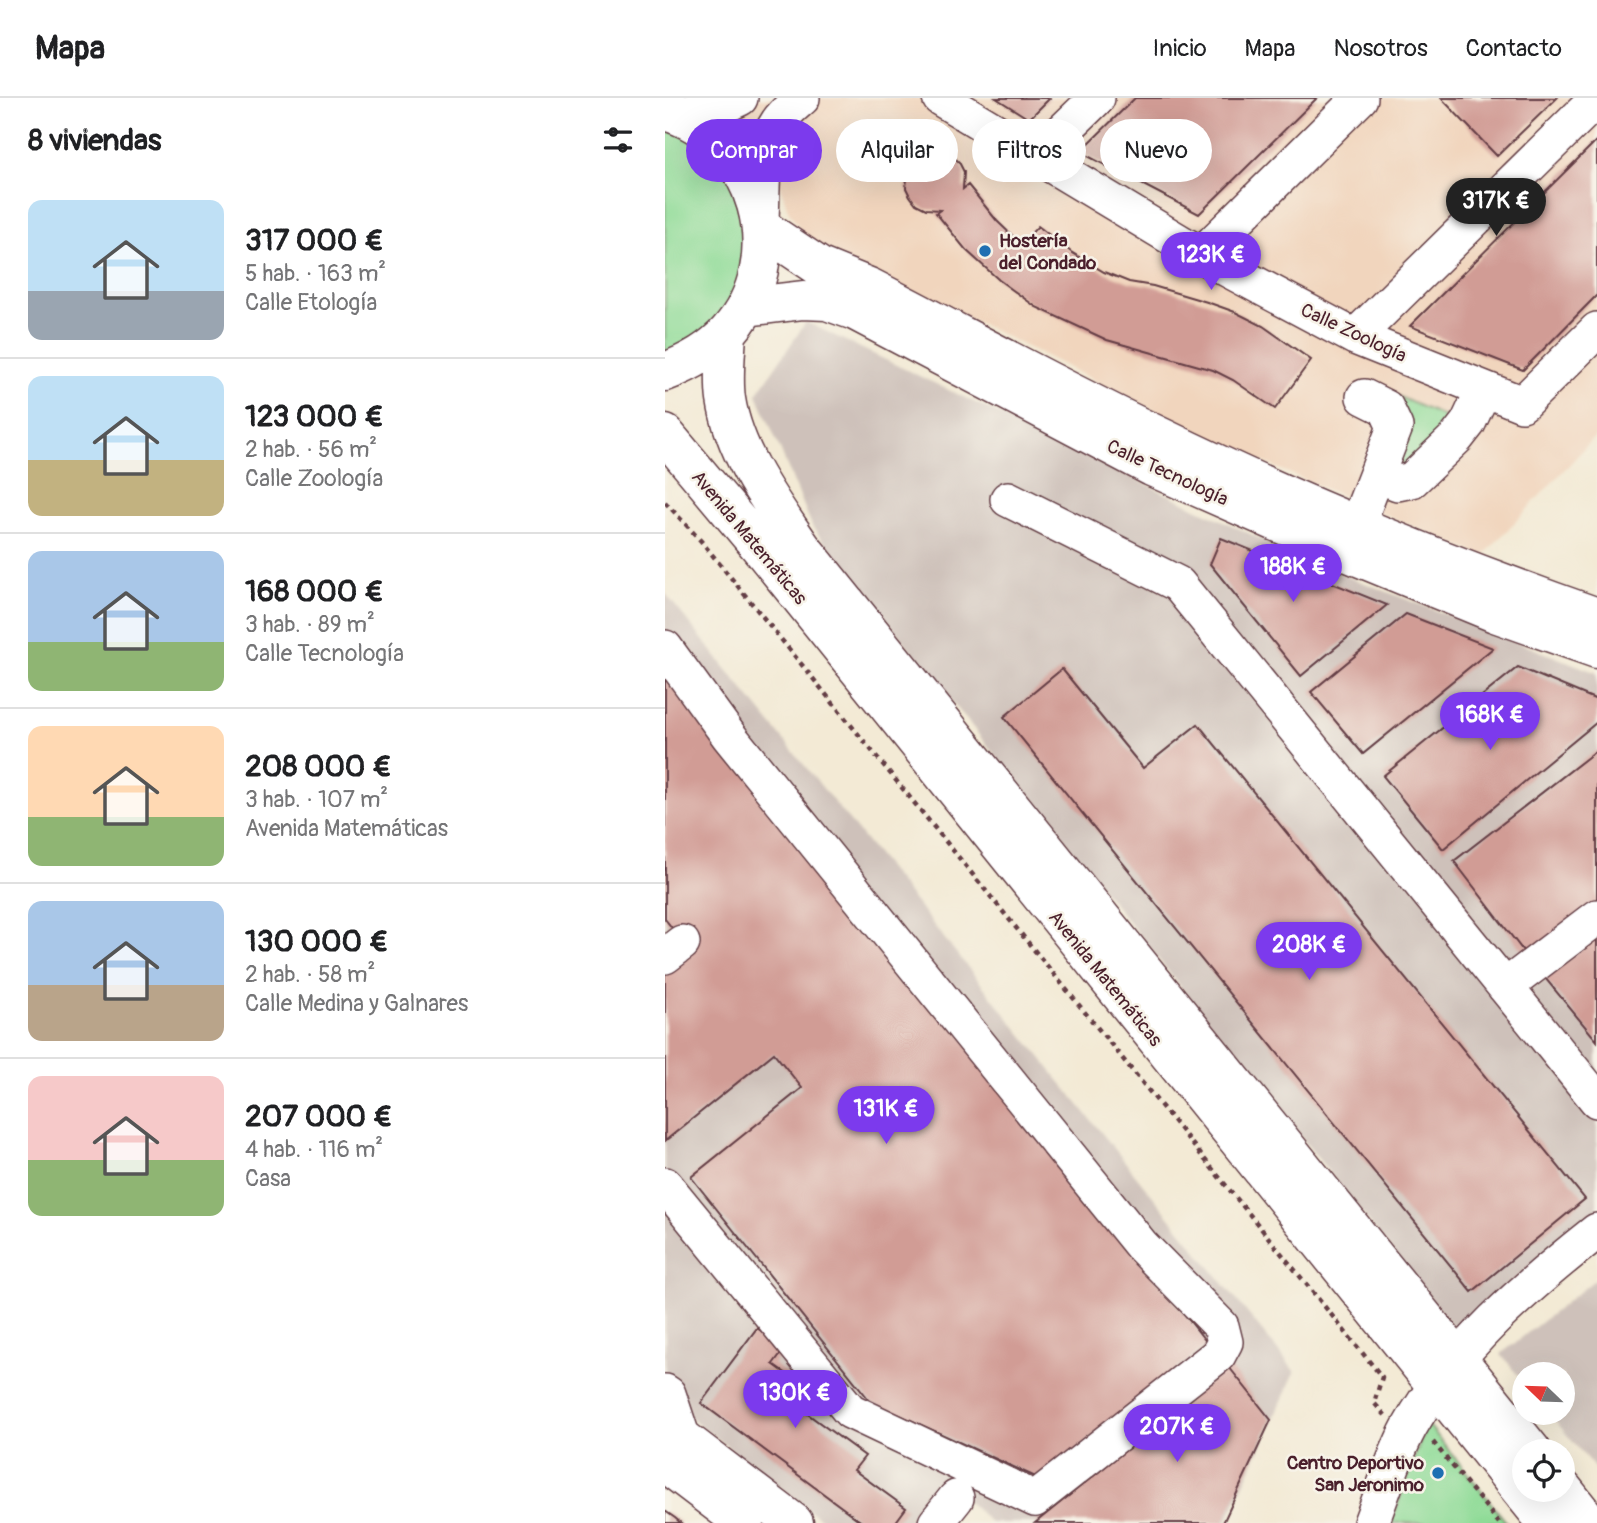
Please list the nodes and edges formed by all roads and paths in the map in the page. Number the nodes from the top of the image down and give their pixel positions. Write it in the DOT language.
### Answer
graph roads {
  1 [pos="740,98"];
  2 [pos="802,98"];
  3 [pos="940,98"];
  4 [pos="1097,98"];
  5 [pos="1360,98"];
  6 [pos="1597,99"];
  7 [pos="669,112"];
  8 [pos="975,119"];
  9 [pos="1075,119"];
  10 [pos="1080,182"];
  11 [pos="762,225"];
  12 [pos="1201,255"];
  13 [pos="737,320"];
  14 [pos="1597,330"];
  15 [pos="1355,337"];
  16 [pos="665,372"];
  17 [pos="1484,389"];
  18 [pos="1364,397"];
  19 [pos="665,434"];
  20 [pos="1393,481"];
  21 [pos="1008,499"];
  22 [pos="665,502"];
  23 [pos="1357,525"];
  24 [pos="1597,617"];
  25 [pos="665,648"];
  26 [pos="1597,649"];
  27 [pos="1597,917"];
  28 [pos="1505,987"];
  29 [pos="1597,1100"];
  30 [pos="665,1185"];
  31 [pos="1597,1231"];
  32 [pos="1447,1372"];
  33 [pos="665,1392"];
  34 [pos="1409,1429"];
  35 [pos="1519,1439"];
  36 [pos="671,1443"];
  37 [pos="1573,1502"];
  38 [pos="744,1523"];
  39 [pos="794,1523"];
  40 [pos="1371,1523"];
  41 [pos="1499,1523"];
  42 [pos="1547,1523"];
  43 [pos="1590,1523"];
  1 -- 7 [label="street"];
  2 -- 11 [label="street"];
  3 -- 8 [label="street, Calle Zoología"];
  4 -- 9 [label="street"];
  5 -- 12 [label="street"];
  6 -- 15 [label="street"];
  7 -- 11 [label="main road"];
  10 -- 12 [label="street, Calle Zoología"];
  11 -- 13 [label="main road"];
  11 -- 23 [label="main road, Calle Tecnología"];
  12 -- 15 [label="street, Calle Zoología"];
  13 -- 16 [label="main road"];
  13 -- 26 [label="main road, Calle Tecnología"];
  13 -- 32 [label="main road, Avenida Matemáticas"];
  14 -- 17 [label="street, Calle Zoología"];
  15 -- 17 [label="street, Calle Zoología"];
  17 -- 20 [label="street"];
  18 -- 23 [label="street"];
  19 -- 32 [label="main road, Avenida Matemáticas"];
  21 -- 28 [label="street"];
  22 -- 34 [label="path"];
  23 -- 24 [label="main road, Calle Tecnología"];
  25 -- 30 [label="street"];
  27 -- 28 [label="street"];
  28 -- 29 [label="street"];
  31 -- 32 [label="street"];
  32 -- 34 [label="street"];
  32 -- 35 [label="main road, Avenida Matemáticas"];
  32 -- 42 [label="main road, Avenida Matemáticas"];
  33 -- 36 [label="street"];
  34 -- 40 [label="street"];
  34 -- 41 [label="path"];
  36 -- 38 [label="main road"];
  36 -- 39 [label="main road"];
  37 -- 43 [label="main road"];
}
